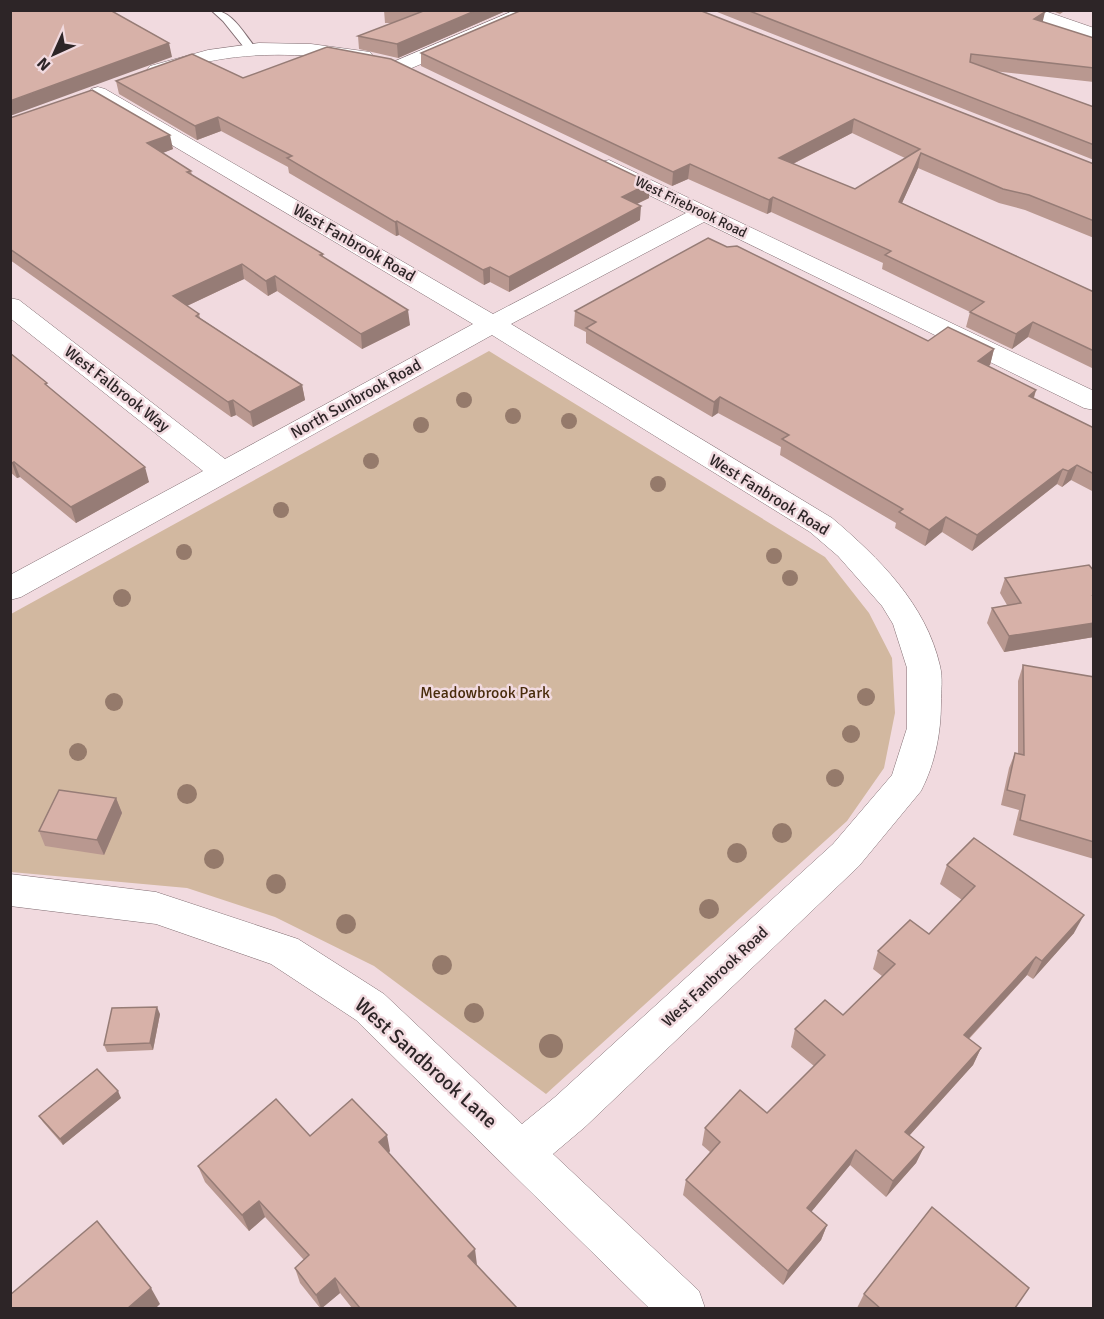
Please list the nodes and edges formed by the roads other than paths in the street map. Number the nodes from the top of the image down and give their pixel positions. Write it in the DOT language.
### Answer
graph roads {
  1 [pos="216,10"];
  2 [pos="532,10"];
  3 [pos="1022,10"];
  4 [pos="1094,34"];
  5 [pos="251,49"];
  6 [pos="400,66"];
  7 [pos="421,76"];
  8 [pos="140,77"];
  9 [pos="98,93"];
  10 [pos="589,157"];
  11 [pos="704,213"];
  12 [pos="10,305"];
  13 [pos="492,324"];
  14 [pos="1094,402"];
  15 [pos="223,472"];
  16 [pos="10,589"];
  17 [pos="10,890"];
  18 [pos="522,1152"];
  19 [pos="682,1308"];
  1 -- 5 [label="lane"];
  2 -- 6 [label="street"];
  3 -- 4 [label="street"];
  5 -- 6 [label="street"];
  5 -- 8 [label="street"];
  6 -- 7 [label="street"];
  9 -- 13 [label="street, West Fanbrook Road"];
  10 -- 11 [label="street, West Firebrook Road"];
  11 -- 13 [label="street, North Sunbrook Road"];
  11 -- 14 [label="street, West Firebrook Road"];
  12 -- 15 [label="street, West Falbrook Way"];
  13 -- 15 [label="street, North Sunbrook Road"];
  13 -- 18 [label="street, West Fanbrook Road"];
  15 -- 16 [label="street, North Sunbrook Road"];
  17 -- 18 [label="street, West Sandbrook Lane"];
  18 -- 19 [label="street, West Sandbrook Lane"];
}
